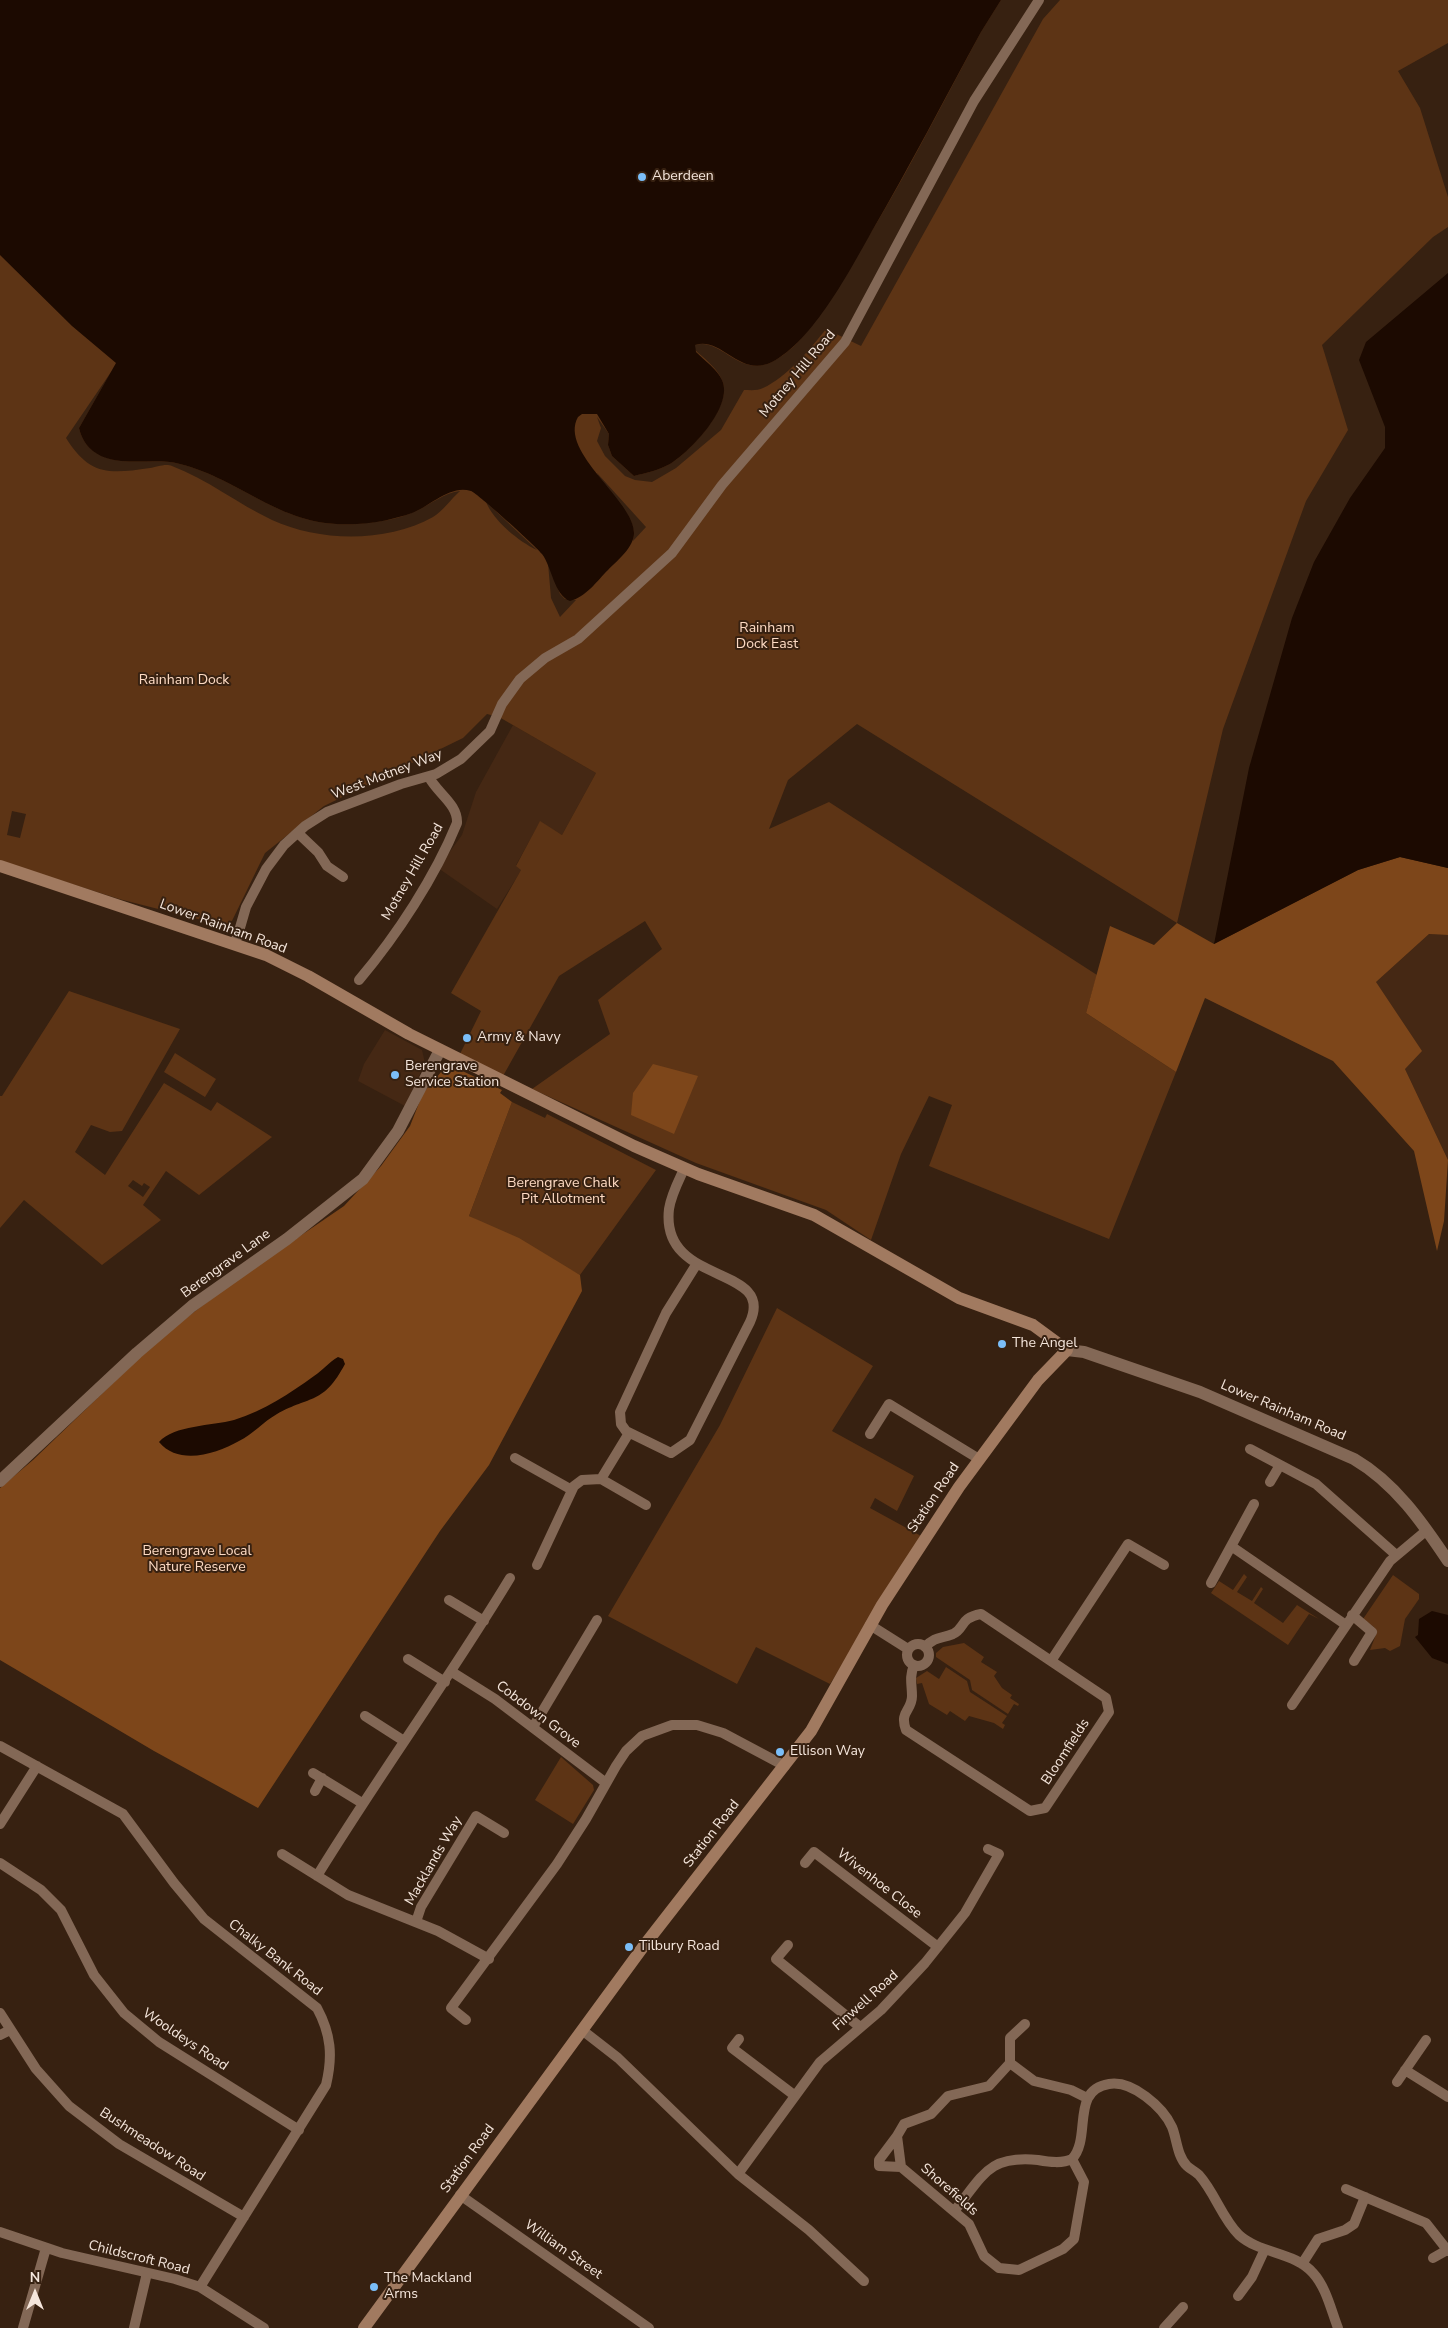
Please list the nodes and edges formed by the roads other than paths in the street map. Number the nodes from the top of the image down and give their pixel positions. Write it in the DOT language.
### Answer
graph roads {
  1 [pos="1039,0"];
  2 [pos="520,679"];
  3 [pos="429,776"];
  4 [pos="298,832"];
  5 [pos="0,866"];
  6 [pos="344,877"];
  7 [pos="232,944"];
  8 [pos="359,980"];
  9 [pos="440,1050"];
  10 [pos="684,1169"];
  11 [pos="696,1265"];
  12 [pos="1067,1350"];
  13 [pos="628,1433"];
  14 [pos="870,1434"];
  15 [pos="1250,1449"];
  16 [pos="515,1458"];
  17 [pos="979,1459"];
  18 [pos="1280,1465"];
  19 [pos="601,1479"];
  20 [pos="0,1481"];
  21 [pos="1270,1482"];
  22 [pos="572,1490"];
  23 [pos="1254,1504"];
  24 [pos="646,1506"];
  25 [pos="1427,1530"];
  26 [pos="1231,1546"];
  27 [pos="1395,1554"];
  28 [pos="1448,1561"];
  29 [pos="537,1565"];
  30 [pos="1164,1565"];
  31 [pos="510,1578"];
  32 [pos="1210,1583"];
  33 [pos="449,1600"];
  34 [pos="1352,1615"];
  35 [pos="598,1620"];
  36 [pos="484,1622"];
  37 [pos="870,1625"];
  38 [pos="1346,1625"];
  39 [pos="925,1647"];
  40 [pos="908,1649"];
  41 [pos="408,1659"];
  42 [pos="1051,1661"];
  43 [pos="1354,1661"];
  44 [pos="914,1665"];
  45 [pos="452,1672"];
  46 [pos="445,1682"];
  47 [pos="1292,1705"];
  48 [pos="364,1716"];
  49 [pos="533,1727"];
  50 [pos="404,1741"];
  51 [pos="0,1746"];
  52 [pos="37,1766"];
  53 [pos="785,1766"];
  54 [pos="606,1783"];
  55 [pos="315,1790"];
  56 [pos="362,1803"];
  57 [pos="0,1824"];
  58 [pos="504,1833"];
  59 [pos="988,1849"];
  60 [pos="282,1854"];
  61 [pos="0,1863"];
  62 [pos="805,1863"];
  63 [pos="317,1876"];
  64 [pos="416,1922"];
  65 [pos="788,1946"];
  66 [pos="938,1947"];
  67 [pos="489,1959"];
  68 [pos="0,2013"];
  69 [pos="466,2020"];
  70 [pos="1025,2024"];
  71 [pos="860,2027"];
  72 [pos="10,2030"];
  73 [pos="582,2030"];
  74 [pos="0,2035"];
  75 [pos="739,2039"];
  76 [pos="1426,2040"];
  77 [pos="1010,2063"];
  78 [pos="1405,2070"];
  79 [pos="1397,2082"];
  80 [pos="794,2095"];
  81 [pos="1448,2097"];
  82 [pos="1087,2098"];
  83 [pos="299,2130"];
  84 [pos="898,2136"];
  85 [pos="1072,2159"];
  86 [pos="901,2167"];
  87 [pos="738,2174"];
  88 [pos="1346,2189"];
  89 [pos="460,2195"];
  90 [pos="1365,2197"];
  91 [pos="955,2210"];
  92 [pos="244,2218"];
  93 [pos="0,2232"];
  94 [pos="46,2248"];
  95 [pos="1265,2250"];
  96 [pos="1447,2250"];
  97 [pos="1433,2258"];
  98 [pos="1302,2264"];
  99 [pos="147,2272"];
  100 [pos="864,2281"];
  101 [pos="200,2288"];
  102 [pos="1238,2296"];
  103 [pos="1183,2307"];
  104 [pos="23,2328"];
  105 [pos="134,2328"];
  106 [pos="264,2328"];
  107 [pos="364,2328"];
  108 [pos="649,2328"];
  109 [pos="1164,2328"];
  110 [pos="1338,2328"];
  1 -- 2 [label="street, Motney Hill Road"];
  2 -- 3 [label="street, West Motney Way"];
  3 -- 4 [label="street, West Motney Way"];
  3 -- 8 [label="street, Motney Hill Road"];
  4 -- 6 [label="street"];
  4 -- 7 [label="street, West Motney Way"];
  5 -- 7 [label="main road, Lower Rainham Road"];
  7 -- 9 [label="main road, Lower Rainham Road"];
  9 -- 10 [label="main road, Lower Rainham Road"];
  9 -- 20 [label="street, Berengrave Lane"];
  10 -- 11 [label="street"];
  10 -- 12 [label="main road, Lower Rainham Road"];
  11 -- 13 [label="street"];
  11 -- 13 [label="street"];
  12 -- 17 [label="main road, Station Road"];
  12 -- 25 [label="street, Lower Rainham Road"];
  13 -- 19 [label="street"];
  14 -- 17 [label="street"];
  15 -- 18 [label="street"];
  16 -- 22 [label="street"];
  17 -- 37 [label="main road, Station Road"];
  18 -- 21 [label="street"];
  18 -- 27 [label="street"];
  19 -- 22 [label="street"];
  19 -- 24 [label="street"];
  22 -- 29 [label="street"];
  23 -- 26 [label="street"];
  25 -- 27 [label="street"];
  25 -- 28 [label="street, Lower Rainham Road"];
  26 -- 32 [label="street"];
  26 -- 38 [label="street"];
  27 -- 34 [label="street"];
  30 -- 42 [label="street"];
  31 -- 36 [label="street"];
  33 -- 36 [label="street"];
  34 -- 38 [label="street"];
  34 -- 43 [label="street"];
  35 -- 49 [label="street"];
  36 -- 45 [label="street"];
  37 -- 40 [label="street"];
  37 -- 53 [label="main road, Station Road"];
  38 -- 47 [label="street"];
  39 -- 40 [label="street, Bloomfields"];
  39 -- 42 [label="street, Bloomfields"];
  39 -- 44 [label="street"];
  40 -- 44 [label="street, Bloomfields"];
  41 -- 46 [label="street"];
  42 -- 44 [label="street, Bloomfields"];
  45 -- 46 [label="street"];
  45 -- 49 [label="street, Cobdown Grove"];
  46 -- 50 [label="street"];
  48 -- 50 [label="street"];
  49 -- 54 [label="street, Cobdown Grove"];
  50 -- 56 [label="street"];
  51 -- 52 [label="street, Chalky Bank Road"];
  52 -- 57 [label="street"];
  52 -- 83 [label="street, Chalky Bank Road"];
  53 -- 54 [label="street"];
  53 -- 73 [label="main road, Station Road"];
  54 -- 67 [label="street"];
  55 -- 56 [label="street"];
  56 -- 63 [label="street"];
  58 -- 64 [label="street, Macklands Way"];
  59 -- 66 [label="street, Finwell Road"];
  60 -- 63 [label="street, Macklands Way"];
  61 -- 83 [label="street, Wooldeys Road"];
  62 -- 66 [label="street, Wivenhoe Close"];
  63 -- 64 [label="street, Macklands Way"];
  64 -- 67 [label="street, Macklands Way"];
  65 -- 71 [label="street"];
  66 -- 71 [label="street, Finwell Road"];
  67 -- 69 [label="street"];
  68 -- 72 [label="street, Bushmeadow Road"];
  70 -- 77 [label="street"];
  71 -- 80 [label="street, Finwell Road"];
  72 -- 74 [label="street"];
  72 -- 92 [label="street, Bushmeadow Road"];
  73 -- 87 [label="street"];
  73 -- 89 [label="main road, Station Road"];
  75 -- 80 [label="street"];
  76 -- 78 [label="street"];
  77 -- 82 [label="street"];
  77 -- 84 [label="street, Shorefields"];
  78 -- 79 [label="street"];
  78 -- 81 [label="street"];
  80 -- 87 [label="street, Finwell Road"];
  82 -- 85 [label="street"];
  82 -- 95 [label="street"];
  83 -- 92 [label="street, Chalky Bank Road"];
  84 -- 86 [label="street, Shorefields"];
  84 -- 86 [label="street, Shorefields"];
  85 -- 91 [label="street"];
  85 -- 91 [label="street, Shorefields"];
  86 -- 91 [label="street, Shorefields"];
  87 -- 100 [label="street"];
  88 -- 90 [label="street"];
  89 -- 107 [label="main road, Station Road"];
  89 -- 108 [label="street, William Street"];
  90 -- 96 [label="street"];
  90 -- 98 [label="street"];
  92 -- 101 [label="street, Chalky Bank Road"];
  93 -- 94 [label="street, Childscroft Road"];
  94 -- 99 [label="street, Childscroft Road"];
  94 -- 104 [label="street"];
  95 -- 98 [label="street"];
  95 -- 102 [label="street"];
  96 -- 97 [label="street"];
  98 -- 110 [label="street"];
  99 -- 101 [label="street, Childscroft Road"];
  99 -- 105 [label="street"];
  101 -- 106 [label="street, Childscroft Road"];
  103 -- 109 [label="street"];
}
